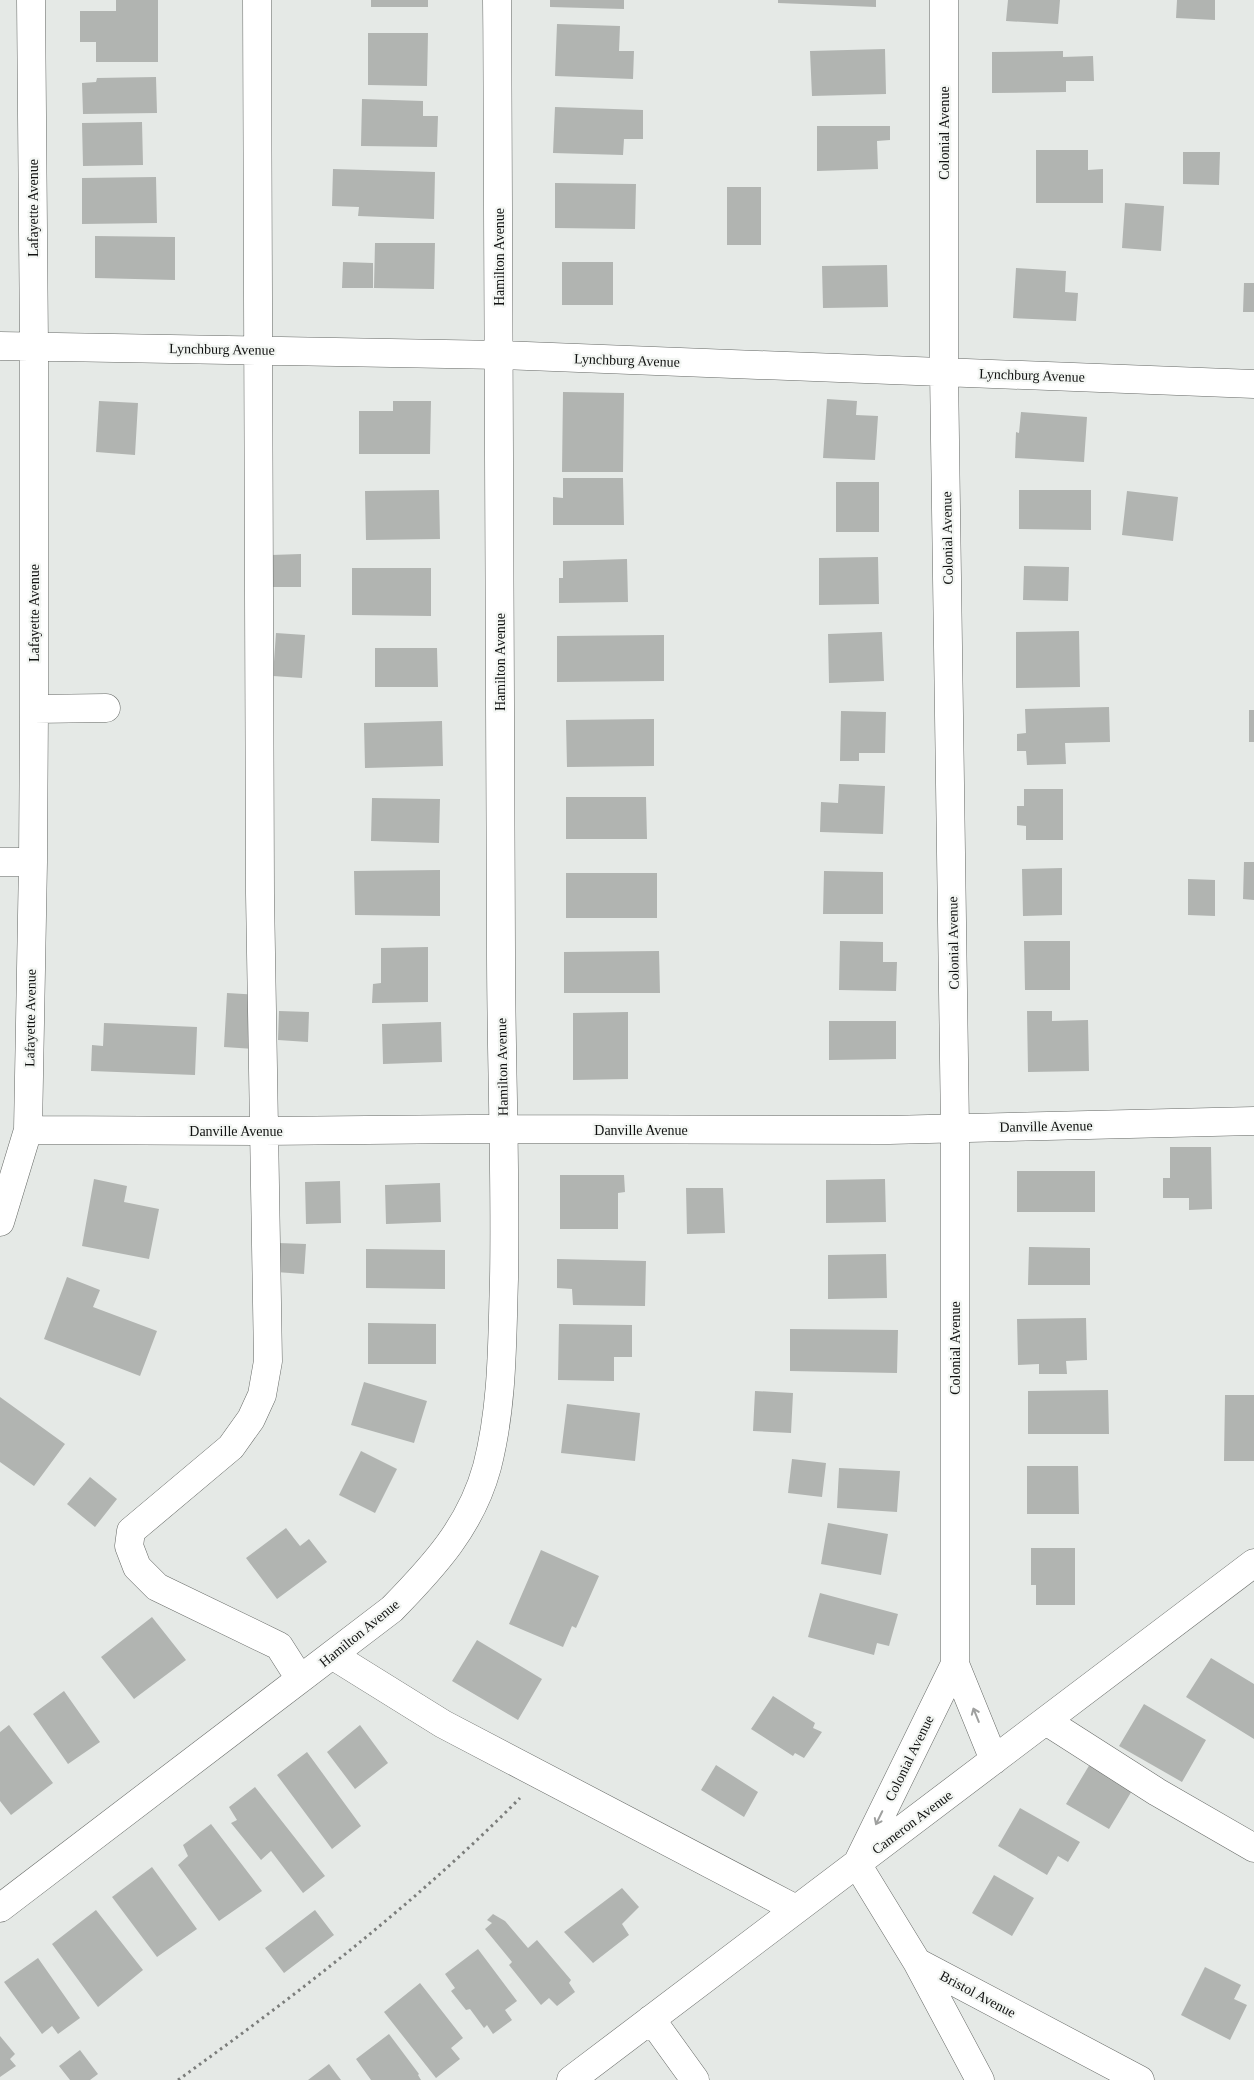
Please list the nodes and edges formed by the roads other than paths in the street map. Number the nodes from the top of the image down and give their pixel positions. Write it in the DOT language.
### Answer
graph roads {
  1 [pos="31,0"];
  2 [pos="257,0"];
  3 [pos="497,0"];
  4 [pos="944,0"];
  5 [pos="0,346"];
  6 [pos="34,346"];
  7 [pos="257,349"];
  8 [pos="500,355"];
  9 [pos="944,371"];
  10 [pos="1254,384"];
  11 [pos="106,708"];
  12 [pos="34,709"];
  13 [pos="0,862"];
  14 [pos="33,862"];
  15 [pos="1254,1121"];
  16 [pos="956,1128"];
  17 [pos="28,1130"];
  18 [pos="503,1130"];
  19 [pos="264,1131"];
  20 [pos="0,1222"];
  21 [pos="1254,1563"];
  22 [pos="332,1655"];
  23 [pos="955,1664"];
  24 [pos="300,1679"];
  25 [pos="1046,1721"];
  26 [pos="994,1760"];
  27 [pos="1254,1848"];
  28 [pos="857,1864"];
  29 [pos="0,1908"];
  30 [pos="796,1909"];
  31 [pos="917,1962"];
  32 [pos="651,2019"];
  33 [pos="571,2080"];
  34 [pos="695,2080"];
  35 [pos="980,2080"];
  36 [pos="1140,2080"];
  1 -- 6 [label="street, Lafayette Avenue"];
  2 -- 7 [label="street"];
  3 -- 8 [label="street, Hamilton Avenue"];
  4 -- 9 [label="street, Colonial Avenue"];
  5 -- 6 [label="street, Lynchburg Avenue"];
  6 -- 7 [label="street, Lynchburg Avenue"];
  6 -- 12 [label="street, Lafayette Avenue"];
  7 -- 8 [label="street, Lynchburg Avenue"];
  7 -- 19 [label="street"];
  8 -- 9 [label="street, Lynchburg Avenue"];
  8 -- 18 [label="street, Hamilton Avenue"];
  9 -- 10 [label="street, Lynchburg Avenue"];
  9 -- 16 [label="street, Colonial Avenue"];
  11 -- 12 [label="street"];
  12 -- 14 [label="street, Lafayette Avenue"];
  13 -- 14 [label="street"];
  14 -- 17 [label="street, Lafayette Avenue"];
  15 -- 16 [label="street, Danville Avenue"];
  16 -- 18 [label="street, Danville Avenue"];
  16 -- 23 [label="street, Colonial Avenue"];
  17 -- 19 [label="street, Danville Avenue"];
  17 -- 20 [label="street, Lafayette Avenue"];
  18 -- 19 [label="street, Danville Avenue"];
  18 -- 22 [label="street, Hamilton Avenue"];
  19 -- 24 [label="street"];
  21 -- 25 [label="street, Cameron Avenue"];
  22 -- 24 [label="street, Hamilton Avenue"];
  22 -- 30 [label="street"];
  26 -- 23 [label="street, one-way"];
  23 -- 28 [label="street, Colonial Avenue, one-way"];
  24 -- 29 [label="street, Hamilton Avenue"];
  25 -- 26 [label="street, Cameron Avenue"];
  25 -- 27 [label="street"];
  26 -- 28 [label="street, Cameron Avenue"];
  28 -- 30 [label="street, Cameron Avenue"];
  28 -- 31 [label="street"];
  30 -- 32 [label="street, Cameron Avenue"];
  31 -- 35 [label="street"];
  31 -- 36 [label="street, Bristol Avenue"];
  32 -- 33 [label="street, Cameron Avenue"];
  32 -- 34 [label="street"];
}
